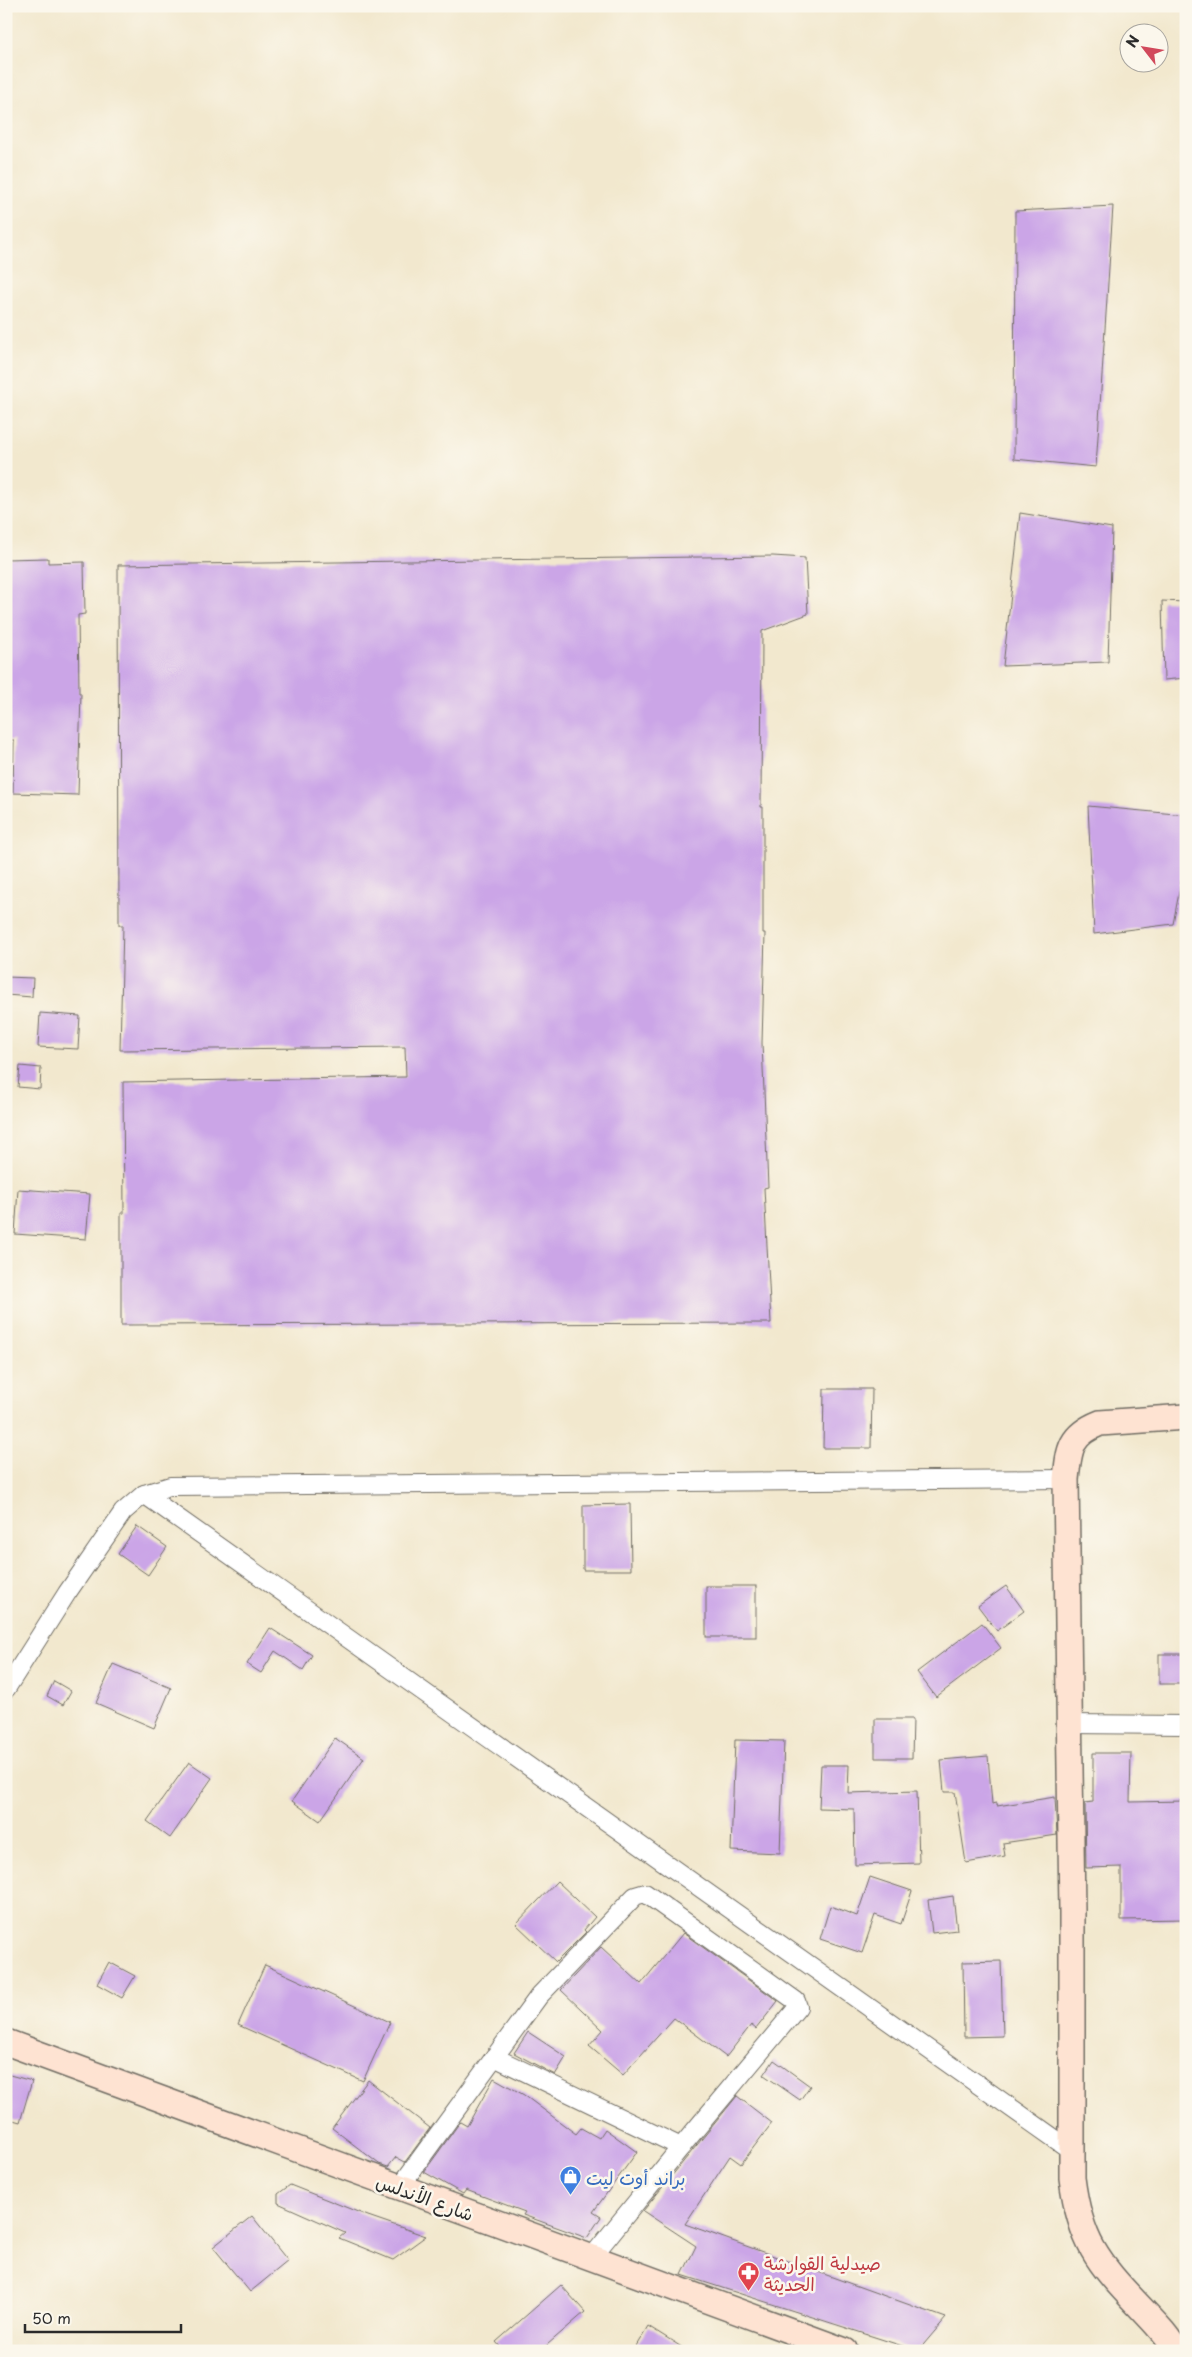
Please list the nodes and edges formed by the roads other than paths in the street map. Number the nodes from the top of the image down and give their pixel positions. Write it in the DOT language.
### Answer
graph roads {
  1 [pos="1186,1416"];
  2 [pos="1066,1479"];
  3 [pos="144,1494"];
  4 [pos="6,1689"];
  5 [pos="1068,1724"];
  6 [pos="1186,1725"];
  7 [pos="6,2042"];
  8 [pos="494,2057"];
  9 [pos="681,2147"];
  10 [pos="1072,2152"];
  11 [pos="399,2188"];
  12 [pos="591,2258"];
  13 [pos="845,2351"];
  14 [pos="1176,2351"];
  1 -- 2 [label="main road"];
  2 -- 3 [label="street"];
  2 -- 5 [label="main road"];
  3 -- 4 [label="street"];
  3 -- 10 [label="street"];
  5 -- 6 [label="street"];
  5 -- 10 [label="main road"];
  7 -- 11 [label="main road, شارع الأندلس"];
  8 -- 9 [label="street"];
  8 -- 9 [label="street"];
  8 -- 11 [label="street"];
  9 -- 12 [label="street"];
  10 -- 14 [label="main road"];
  11 -- 12 [label="main road, شارع الأندلس"];
  12 -- 13 [label="main road, شارع الأندلس"];
}
